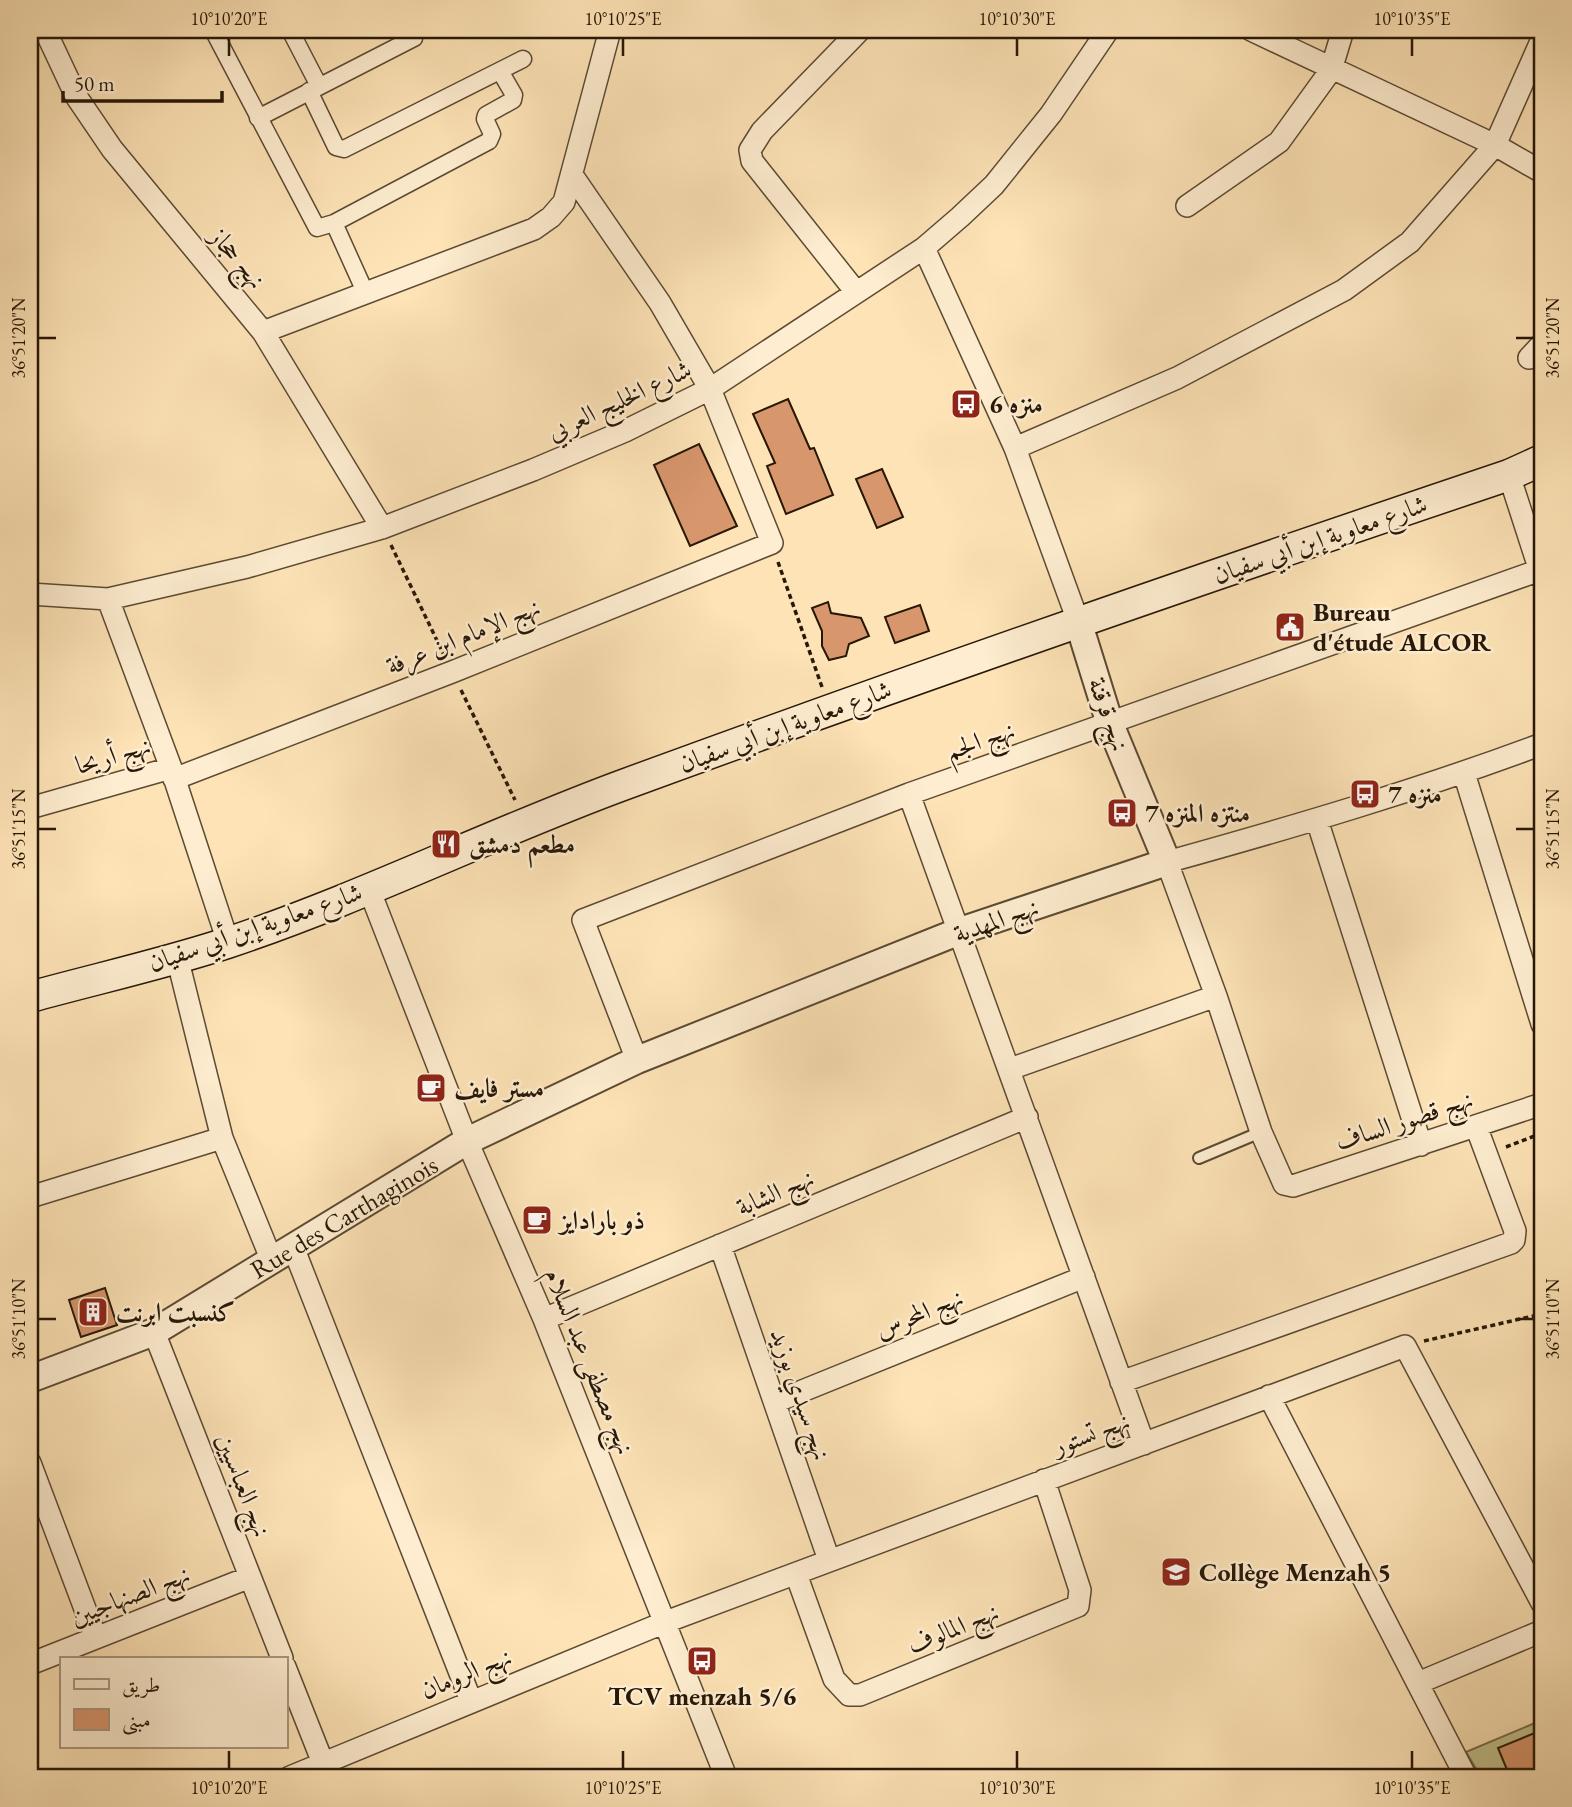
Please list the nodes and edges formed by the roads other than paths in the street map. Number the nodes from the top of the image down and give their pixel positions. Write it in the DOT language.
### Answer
graph roads {
  1 [pos="45,30"];
  2 [pos="213,30"];
  3 [pos="290,30"];
  4 [pos="415,30"];
  5 [pos="610,30"];
  6 [pos="860,30"];
  7 [pos="1108,30"];
  8 [pos="1251,30"];
  9 [pos="1343,30"];
  10 [pos="1542,39"];
  11 [pos="523,58"];
  12 [pos="1331,70"];
  13 [pos="499,71"];
  14 [pos="314,89"];
  15 [pos="258,117"];
  16 [pos="1495,145"];
  17 [pos="1542,172"];
  18 [pos="572,175"];
  19 [pos="1187,206"];
  20 [pos="334,223"];
  21 [pos="924,248"];
  22 [pos="856,292"];
  23 [pos="366,294"];
  24 [pos="263,332"];
  25 [pos="709,389"];
  26 [pos="1015,448"];
  27 [pos="1542,460"];
  28 [pos="1509,475"];
  29 [pos="382,528"];
  30 [pos="1541,573"];
  31 [pos="30,594"];
  32 [pos="108,599"];
  33 [pos="1078,621"];
  34 [pos="1110,724"];
  35 [pos="1542,744"];
  36 [pos="1464,773"];
  37 [pos="172,774"];
  38 [pos="909,794"];
  39 [pos="30,808"];
  40 [pos="1317,820"];
  41 [pos="1167,862"];
  42 [pos="369,889"];
  43 [pos="960,931"];
  44 [pos="228,943"];
  45 [pos="177,957"];
  46 [pos="1216,996"];
  47 [pos="30,997"];
  48 [pos="1542,1024"];
  49 [pos="637,1060"];
  50 [pos="1010,1069"];
  51 [pos="1542,1104"];
  52 [pos="1027,1117"];
  53 [pos="1476,1126"];
  54 [pos="1261,1132"];
  55 [pos="222,1138"];
  56 [pos="467,1141"];
  57 [pos="1421,1145"];
  58 [pos="1199,1158"];
  59 [pos="1284,1184"];
  60 [pos="30,1197"];
  61 [pos="720,1245"];
  62 [pos="282,1254"];
  63 [pos="1084,1277"];
  64 [pos="544,1319"];
  65 [pos="154,1332"];
  66 [pos="30,1379"];
  67 [pos="1121,1382"];
  68 [pos="1269,1396"];
  69 [pos="775,1402"];
  70 [pos="1144,1444"];
  71 [pos="30,1463"];
  72 [pos="1044,1480"];
  73 [pos="829,1560"];
  74 [pos="796,1574"];
  75 [pos="250,1577"];
  76 [pos="1542,1603"];
  77 [pos="663,1623"];
  78 [pos="1542,1631"];
  79 [pos="96,1638"];
  80 [pos="282,1657"];
  81 [pos="30,1664"];
  82 [pos="287,1672"];
  83 [pos="1418,1683"];
  84 [pos="471,1701"];
  85 [pos="323,1763"];
  86 [pos="1458,1775"];
  87 [pos="290,1777"];
  88 [pos="726,1777"];
  1 -- 24 [label="street, نهج حجاز"];
  2 -- 15 [label="street"];
  3 -- 14 [label="street"];
  4 -- 14 [label="street"];
  5 -- 18 [label="street"];
  6 -- 22 [label="street"];
  7 -- 21 [label="street, شارع الخليج العربي"];
  8 -- 12 [label="street"];
  9 -- 12 [label="street"];
  10 -- 16 [label="street"];
  11 -- 13 [label="street"];
  12 -- 16 [label="street"];
  12 -- 19 [label="street"];
  13 -- 14 [label="street"];
  13 -- 20 [label="street"];
  14 -- 15 [label="street"];
  15 -- 20 [label="street"];
  16 -- 17 [label="street"];
  16 -- 26 [label="street"];
  18 -- 23 [label="street"];
  18 -- 25 [label="street"];
  20 -- 23 [label="street"];
  21 -- 22 [label="street, شارع الخليج العربي"];
  21 -- 26 [label="street, نهج قرقنة"];
  22 -- 25 [label="street, شارع الخليج العربي"];
  23 -- 24 [label="street"];
  24 -- 29 [label="street, نهج حجاز"];
  25 -- 29 [label="street, شارع الخليج العربي"];
  25 -- 37 [label="street, نهج الإمام ابن عرفة"];
  26 -- 33 [label="street, نهج قرقنة"];
  27 -- 28 [label="main road, شارع معاوية إبن أبي سفيان"];
  28 -- 30 [label="street"];
  28 -- 33 [label="main road, شارع معاوية إبن أبي سفيان"];
  29 -- 32 [label="street, شارع الخليج العربي"];
  30 -- 34 [label="street, نهج الجم"];
  31 -- 32 [label="street, شارع الخليج العربي"];
  32 -- 37 [label="street"];
  33 -- 34 [label="street, نهج قرقنة"];
  33 -- 42 [label="main road, شارع معاوية إبن أبي سفيان"];
  34 -- 38 [label="street, نهج الجم"];
  34 -- 41 [label="street, نهج قرقنة"];
  35 -- 36 [label="street, نهج المهدية"];
  36 -- 40 [label="street, نهج المهدية"];
  36 -- 48 [label="street"];
  37 -- 39 [label="street, نهج أريحا"];
  37 -- 44 [label="street"];
  38 -- 43 [label="street"];
  38 -- 49 [label="street, نهج الجم"];
  40 -- 41 [label="street, نهج المهدية"];
  40 -- 57 [label="street"];
  41 -- 43 [label="street, نهج المهدية"];
  41 -- 46 [label="street, نهج قرقنة"];
  42 -- 44 [label="main road, شارع معاوية إبن أبي سفيان"];
  42 -- 56 [label="street, نهج مصطفى عبد السلام"];
  43 -- 49 [label="street, نهج المهدية"];
  43 -- 50 [label="street"];
  44 -- 45 [label="main road, شارع معاوية إبن أبي سفيان"];
  45 -- 47 [label="main road, شارع معاوية إبن أبي سفيان"];
  45 -- 55 [label="street"];
  46 -- 50 [label="street"];
  46 -- 54 [label="street, نهج قرقنة"];
  49 -- 56 [label="street, نهج المهدية"];
  50 -- 52 [label="street"];
  51 -- 53 [label="street, نهج قصور الساف"];
  52 -- 61 [label="street, نهج الشابة"];
  52 -- 63 [label="street"];
  53 -- 57 [label="street, نهج قصور الساف"];
  53 -- 67 [label="street"];
  54 -- 58 [label="lane"];
  54 -- 59 [label="street, نهج قرقنة"];
  55 -- 60 [label="street"];
  55 -- 62 [label="street"];
  56 -- 62 [label="street, Rue des Carthaginois"];
  56 -- 64 [label="street, نهج مصطفى عبد السلام"];
  57 -- 59 [label="street, نهج قصور الساف"];
  61 -- 64 [label="street, نهج الشابة"];
  61 -- 69 [label="street, نهج سيدي بوزيد"];
  62 -- 65 [label="street, Rue des Carthaginois"];
  62 -- 84 [label="street"];
  63 -- 67 [label="street"];
  63 -- 69 [label="street, نهج المحرس"];
  64 -- 77 [label="street, نهج مصطفى عبد السلام"];
  65 -- 66 [label="street, Rue des Carthaginois"];
  65 -- 75 [label="street, نهج العباسيين"];
  67 -- 70 [label="street"];
  68 -- 70 [label="street, نهج تستور"];
  68 -- 76 [label="street, نهج تستور"];
  68 -- 83 [label="street"];
  69 -- 73 [label="street, نهج سيدي بوزيد"];
  70 -- 72 [label="street, نهج تستور"];
  71 -- 79 [label="street"];
  72 -- 73 [label="street, نهج تستور"];
  72 -- 74 [label="street, نهج المالوف"];
  73 -- 74 [label="street, نهج تستور"];
  74 -- 77 [label="street, نهج تستور"];
  75 -- 79 [label="street, نهج الصنهاجيين"];
  75 -- 80 [label="street, نهج العباسيين"];
  77 -- 84 [label="street, نهج الرومان"];
  77 -- 88 [label="street, نهج مصطفى عبد السلام"];
  78 -- 83 [label="street"];
  79 -- 81 [label="street, نهج الصنهاجيين"];
  82 -- 85 [label="street"];
  83 -- 86 [label="street"];
  84 -- 85 [label="street, نهج الرومان"];
  85 -- 87 [label="street, نهج الرومان"];
}
